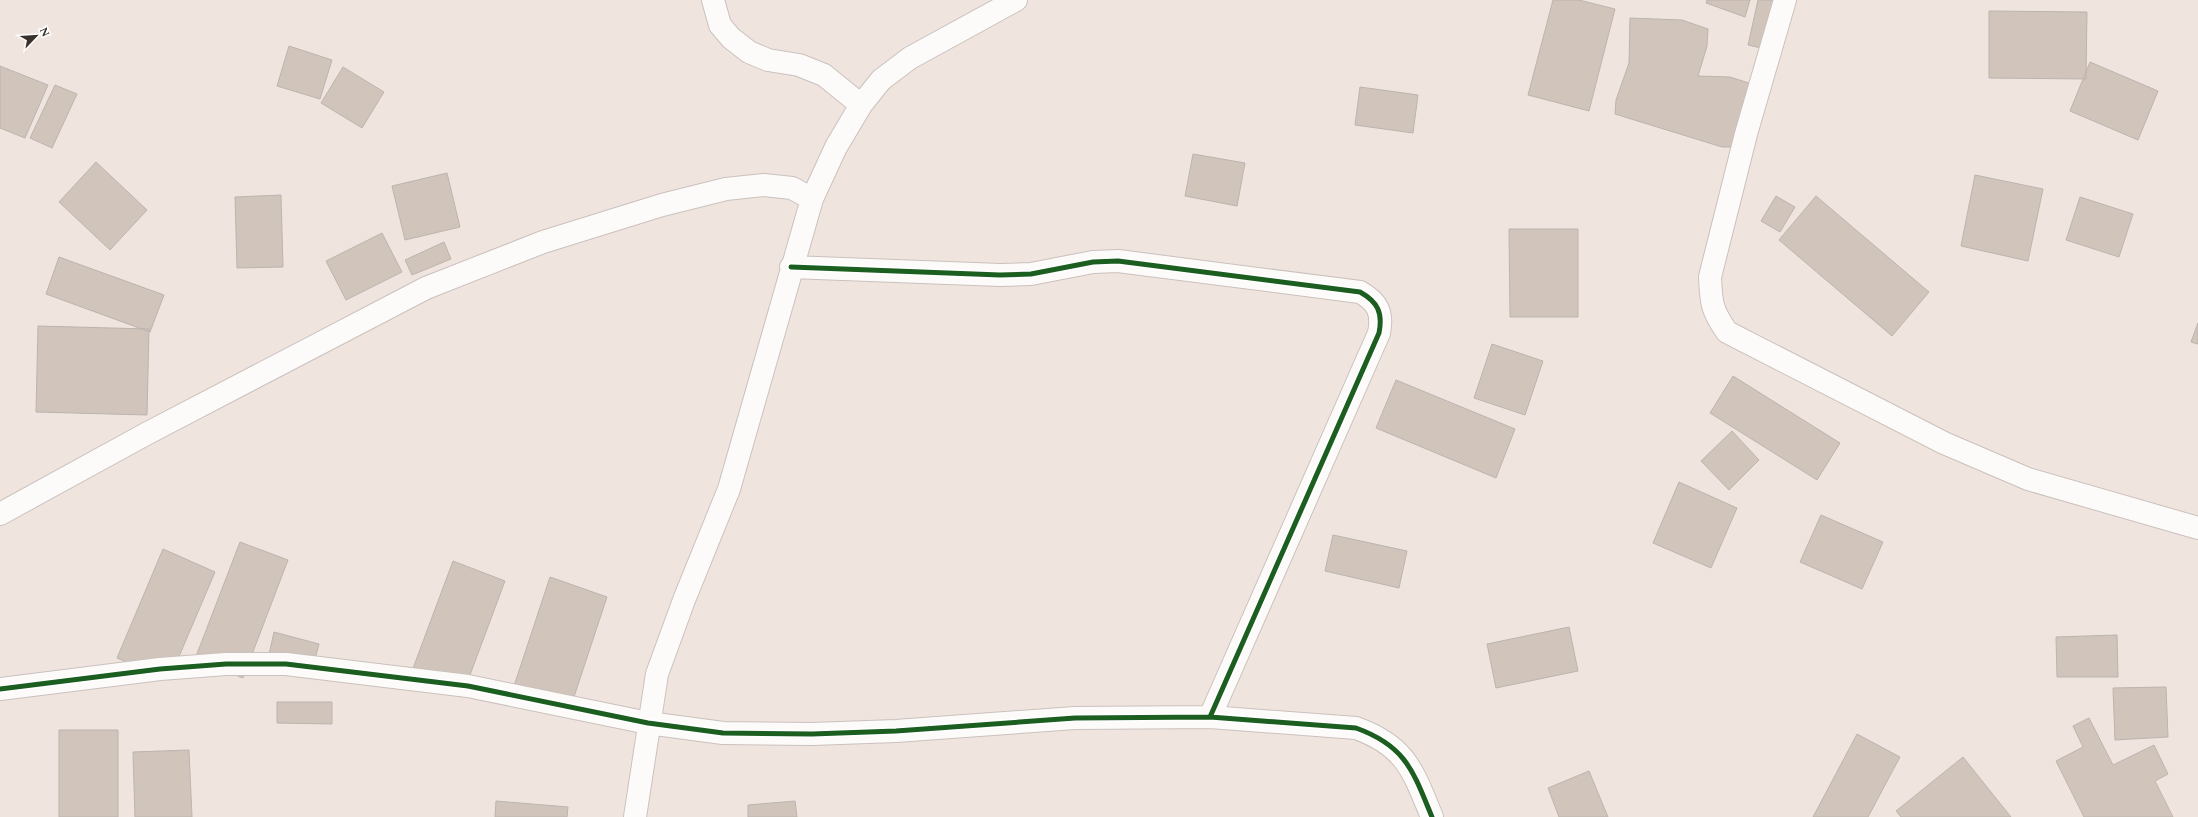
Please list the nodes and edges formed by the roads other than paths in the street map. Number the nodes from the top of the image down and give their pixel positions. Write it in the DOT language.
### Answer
graph roads {
  1 [pos="713,0"];
  2 [pos="1016,0"];
  3 [pos="1785,0"];
  4 [pos="861,105"];
  5 [pos="812,199"];
  6 [pos="792,267"];
  7 [pos="0,514"];
  8 [pos="2198,528"];
  9 [pos="0,690"];
  10 [pos="1210,717"];
  11 [pos="648,723"];
  12 [pos="635,817"];
  13 [pos="1432,817"];
  1 -- 4 [label="street"];
  2 -- 4 [label="street"];
  3 -- 8 [label="street"];
  4 -- 5 [label="street"];
  5 -- 6 [label="street"];
  5 -- 7 [label="street"];
  6 -- 10 [label="street"];
  6 -- 11 [label="street"];
  9 -- 11 [label="street"];
  10 -- 11 [label="street"];
  10 -- 13 [label="street"];
  11 -- 12 [label="street"];
}
